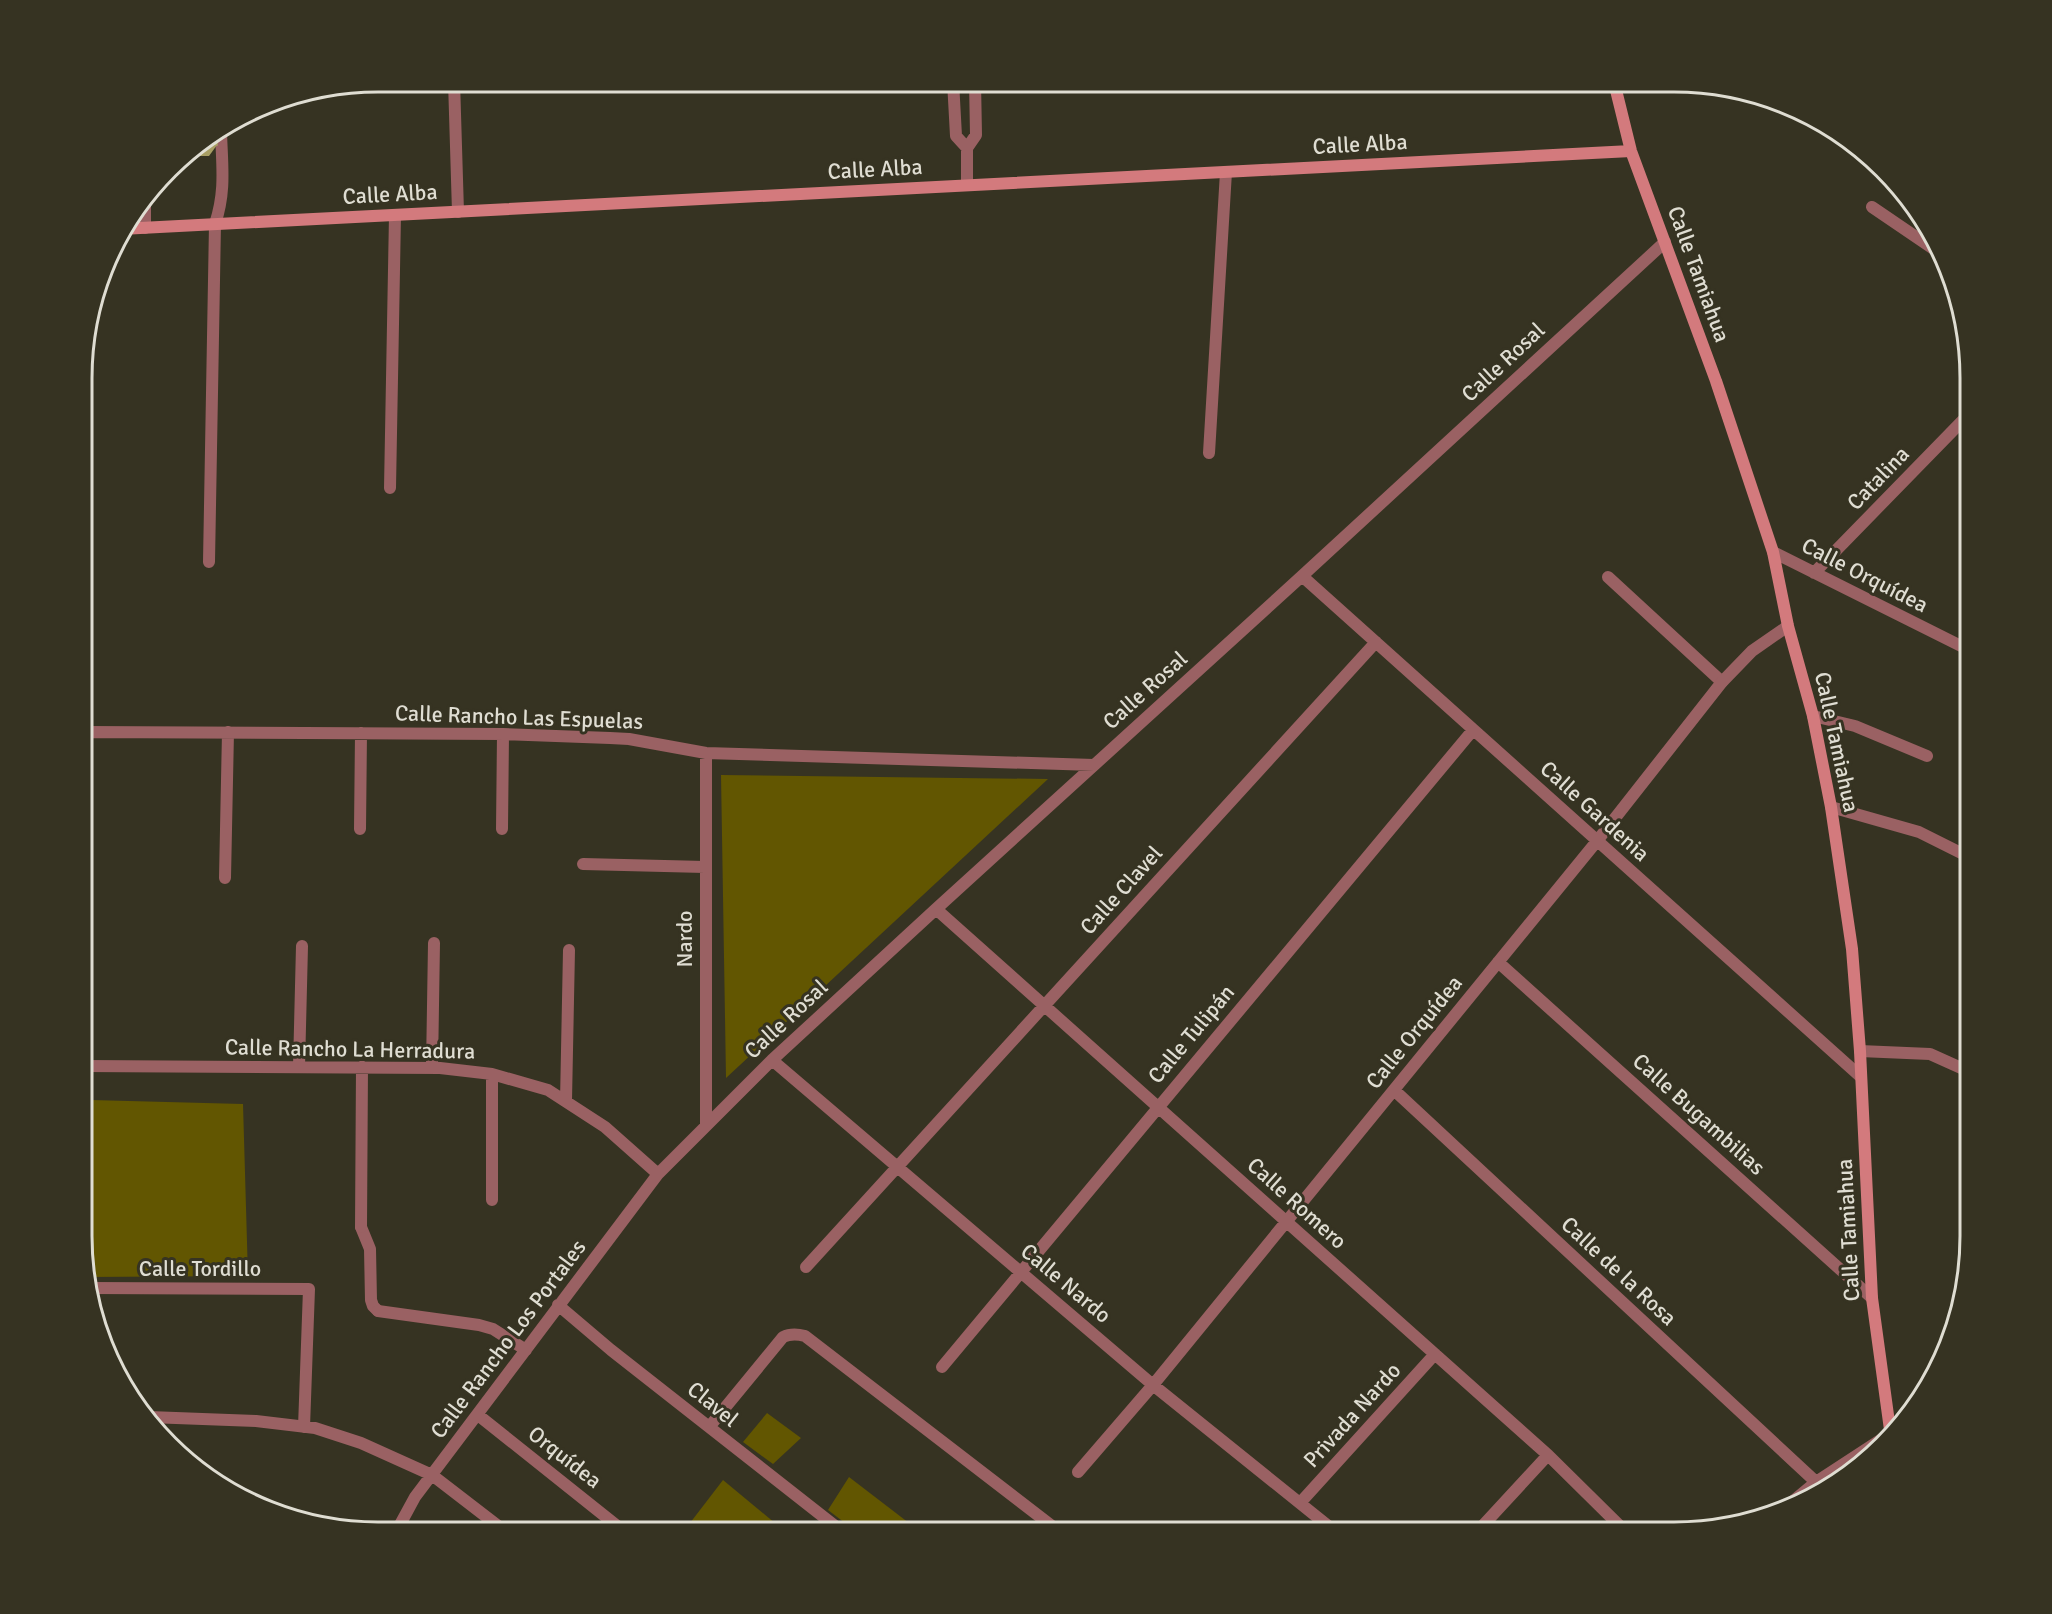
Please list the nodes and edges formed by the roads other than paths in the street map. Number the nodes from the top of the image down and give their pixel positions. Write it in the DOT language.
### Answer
graph roads {
  1 [pos="454,92"];
  2 [pos="954,92"];
  3 [pos="975,92"];
  4 [pos="1616,92"];
  5 [pos="221,139"];
  6 [pos="967,148"];
  7 [pos="1631,151"];
  8 [pos="1226,172"];
  9 [pos="967,185"];
  10 [pos="1872,207"];
  11 [pos="145,212"];
  12 [pos="458,212"];
  13 [pos="395,215"];
  14 [pos="215,224"];
  15 [pos="134,228"];
  16 [pos="145,228"];
  17 [pos="1665,242"];
  18 [pos="1927,245"];
  19 [pos="1960,423"];
  20 [pos="1209,453"];
  21 [pos="390,488"];
  22 [pos="1773,552"];
  23 [pos="209,562"];
  24 [pos="1814,573"];
  25 [pos="1302,576"];
  26 [pos="1608,578"];
  27 [pos="1788,626"];
  28 [pos="1376,642"];
  29 [pos="1960,646"];
  30 [pos="1722,682"];
  31 [pos="1813,716"];
  32 [pos="1473,729"];
  33 [pos="92,732"];
  34 [pos="228,732"];
  35 [pos="361,733"];
  36 [pos="503,734"];
  37 [pos="706,753"];
  38 [pos="1927,756"];
  39 [pos="1094,765"];
  40 [pos="1831,807"];
  41 [pos="360,829"];
  42 [pos="502,829"];
  43 [pos="1597,841"];
  44 [pos="1960,852"];
  45 [pos="582,864"];
  46 [pos="705,867"];
  47 [pos="225,878"];
  48 [pos="936,909"];
  49 [pos="434,943"];
  50 [pos="302,946"];
  51 [pos="569,950"];
  52 [pos="1498,962"];
  53 [pos="1044,1006"];
  54 [pos="1860,1051"];
  55 [pos="772,1060"];
  56 [pos="92,1066"];
  57 [pos="298,1067"];
  58 [pos="362,1067"];
  59 [pos="432,1068"];
  60 [pos="1960,1068"];
  61 [pos="492,1074"];
  62 [pos="1861,1077"];
  63 [pos="1394,1090"];
  64 [pos="566,1101"];
  65 [pos="1157,1107"];
  66 [pos="706,1126"];
  67 [pos="897,1167"];
  68 [pos="658,1174"];
  69 [pos="492,1200"];
  70 [pos="1286,1222"];
  71 [pos="806,1267"];
  72 [pos="1020,1271"];
  73 [pos="96,1288"];
  74 [pos="1872,1298"];
  75 [pos="558,1305"];
  76 [pos="526,1350"];
  77 [pos="1435,1354"];
  78 [pos="942,1367"];
  79 [pos="1153,1385"];
  80 [pos="478,1415"];
  81 [pos="156,1417"];
  82 [pos="1890,1424"];
  83 [pos="710,1426"];
  84 [pos="304,1427"];
  85 [pos="1548,1455"];
  86 [pos="1856,1457"];
  87 [pos="1078,1472"];
  88 [pos="432,1474"];
  89 [pos="1816,1482"];
  90 [pos="1807,1490"];
  91 [pos="1300,1503"];
  92 [pos="401,1522"];
  93 [pos="493,1522"];
  94 [pos="612,1522"];
  95 [pos="830,1522"];
  96 [pos="1047,1522"];
  97 [pos="1323,1522"];
  98 [pos="1486,1522"];
  99 [pos="1616,1522"];
  1 -- 12 [label="street"];
  2 -- 6 [label="street"];
  3 -- 6 [label="street"];
  4 -- 7 [label="street, Calle Tamiahua"];
  5 -- 14 [label="street"];
  6 -- 9 [label="street"];
  7 -- 8 [label="street, Calle Alba"];
  7 -- 17 [label="street, Calle Tamiahua"];
  8 -- 9 [label="street, Calle Alba"];
  8 -- 20 [label="street"];
  9 -- 12 [label="street, Calle Alba"];
  10 -- 18 [label="street"];
  11 -- 16 [label="street"];
  12 -- 13 [label="street, Calle Alba"];
  13 -- 14 [label="street, Calle Alba"];
  13 -- 21 [label="street"];
  14 -- 16 [label="street, Calle Alba"];
  14 -- 23 [label="street"];
  15 -- 16 [label="street, Calle Alba"];
  17 -- 22 [label="street, Calle Tamiahua"];
  17 -- 25 [label="street, Calle Rosal"];
  19 -- 24 [label="street, Catalina"];
  22 -- 24 [label="street, Calle Orquídea"];
  22 -- 27 [label="street, Calle Tamiahua"];
  24 -- 29 [label="street, Calle Orquídea"];
  25 -- 28 [label="street, Calle Gardenia"];
  25 -- 39 [label="street, Calle Rosal"];
  26 -- 30 [label="street"];
  27 -- 30 [label="street, Calle Orquídea"];
  27 -- 31 [label="street, Calle Tamiahua"];
  28 -- 32 [label="street, Calle Gardenia"];
  28 -- 53 [label="street, Calle Clavel"];
  30 -- 43 [label="street, Calle Orquídea"];
  31 -- 38 [label="street"];
  31 -- 40 [label="street, Calle Tamiahua"];
  32 -- 43 [label="street, Calle Gardenia"];
  32 -- 65 [label="street, Calle Tulipán"];
  33 -- 34 [label="street, Calle Rancho Las Espuelas"];
  34 -- 35 [label="street, Calle Rancho Las Espuelas"];
  34 -- 47 [label="street"];
  35 -- 36 [label="street, Calle Rancho Las Espuelas"];
  35 -- 41 [label="street"];
  36 -- 37 [label="street, Calle Rancho Las Espuelas"];
  36 -- 42 [label="street"];
  37 -- 39 [label="street, Calle Rancho Las Espuelas"];
  37 -- 46 [label="street, Nardo"];
  39 -- 48 [label="street, Calle Rosal"];
  40 -- 44 [label="street"];
  40 -- 54 [label="street, Calle Tamiahua"];
  43 -- 52 [label="street, Calle Orquídea"];
  43 -- 62 [label="street, Calle Gardenia"];
  45 -- 46 [label="street"];
  46 -- 66 [label="street, Nardo"];
  48 -- 53 [label="street, Calle Romero"];
  48 -- 55 [label="street, Calle Rosal"];
  49 -- 59 [label="street"];
  50 -- 57 [label="street"];
  51 -- 64 [label="street"];
  52 -- 63 [label="street, Calle Orquídea"];
  52 -- 74 [label="street, Calle Bugambilias"];
  53 -- 65 [label="street, Calle Romero"];
  53 -- 67 [label="street, Calle Clavel"];
  54 -- 60 [label="street"];
  54 -- 62 [label="street, Calle Tamiahua"];
  55 -- 66 [label="street, Calle Rosal"];
  55 -- 67 [label="street, Calle Nardo"];
  56 -- 57 [label="street, Calle Rancho La Herradura"];
  57 -- 58 [label="street, Calle Rancho La Herradura"];
  58 -- 59 [label="street, Calle Rancho La Herradura"];
  58 -- 76 [label="street"];
  59 -- 61 [label="street, Calle Rancho La Herradura"];
  61 -- 64 [label="street, Calle Rancho La Herradura"];
  61 -- 69 [label="street"];
  62 -- 74 [label="street, Calle Tamiahua"];
  63 -- 70 [label="street, Calle Orquídea"];
  63 -- 89 [label="street, Calle de la Rosa"];
  64 -- 68 [label="street, Calle Rancho La Herradura"];
  65 -- 70 [label="street, Calle Romero"];
  65 -- 72 [label="street, Calle Tulipán"];
  66 -- 68 [label="street, Calle Rosal"];
  67 -- 71 [label="street, Calle Clavel"];
  67 -- 72 [label="street, Calle Nardo"];
  68 -- 75 [label="street, Calle Rancho Los Portales"];
  70 -- 77 [label="street, Calle Romero"];
  70 -- 79 [label="street, Calle Orquídea"];
  72 -- 78 [label="street, Calle Tulipán"];
  72 -- 79 [label="street, Calle Nardo"];
  73 -- 84 [label="street, Calle Tordillo"];
  74 -- 82 [label="street, Calle Tamiahua"];
  75 -- 76 [label="street, Calle Rancho Los Portales"];
  75 -- 83 [label="street, Clavel"];
  76 -- 80 [label="street, Calle Rancho Los Portales"];
  77 -- 85 [label="street, Calle Romero"];
  77 -- 91 [label="street, Privada Nardo"];
  79 -- 87 [label="street, Calle Orquídea"];
  79 -- 91 [label="street, Calle Nardo"];
  80 -- 88 [label="street, Calle Rancho Los Portales"];
  80 -- 94 [label="street, Orquídea"];
  81 -- 84 [label="street"];
  83 -- 95 [label="street, Clavel"];
  83 -- 96 [label="street"];
  84 -- 88 [label="street"];
  85 -- 98 [label="street"];
  85 -- 99 [label="street, Calle Romero"];
  86 -- 89 [label="street"];
  88 -- 92 [label="street, Calle Rancho Los Portales"];
  88 -- 93 [label="street"];
  89 -- 90 [label="street"];
  91 -- 97 [label="street, Calle Nardo"];
}
